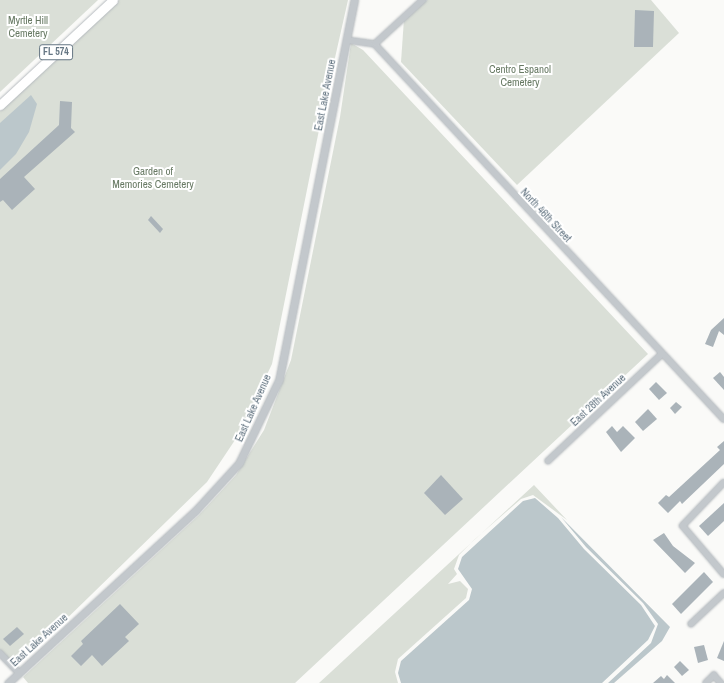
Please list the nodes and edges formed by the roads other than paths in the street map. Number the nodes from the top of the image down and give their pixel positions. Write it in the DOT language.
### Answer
graph roads {
  1 [pos="113,0"];
  2 [pos="354,0"];
  3 [pos="423,0"];
  4 [pos="347,40"];
  5 [pos="375,44"];
  6 [pos="0,105"];
  7 [pos="662,354"];
  8 [pos="724,419"];
  9 [pos="548,461"];
  10 [pos="724,483"];
  11 [pos="724,574"];
  12 [pos="724,593"];
  13 [pos="691,624"];
  14 [pos="0,653"];
  15 [pos="19,673"];
  16 [pos="8,683"];
  17 [pos="706,683"];
  18 [pos="721,683"];
  1 -- 6 [label="main road, FL 574"];
  2 -- 4 [label="street, East Lake Avenue"];
  3 -- 5 [label="street"];
  4 -- 5 [label="street"];
  4 -- 15 [label="street, East Lake Avenue"];
  5 -- 7 [label="street, North 46th Street"];
  7 -- 8 [label="street, North 46th Street"];
  7 -- 9 [label="street, East 28th Avenue"];
  10 -- 11 [label="street"];
  12 -- 13 [label="street"];
  14 -- 15 [label="street"];
  15 -- 16 [label="street, East Lake Avenue"];
  17 -- 18 [label="street"];
}
